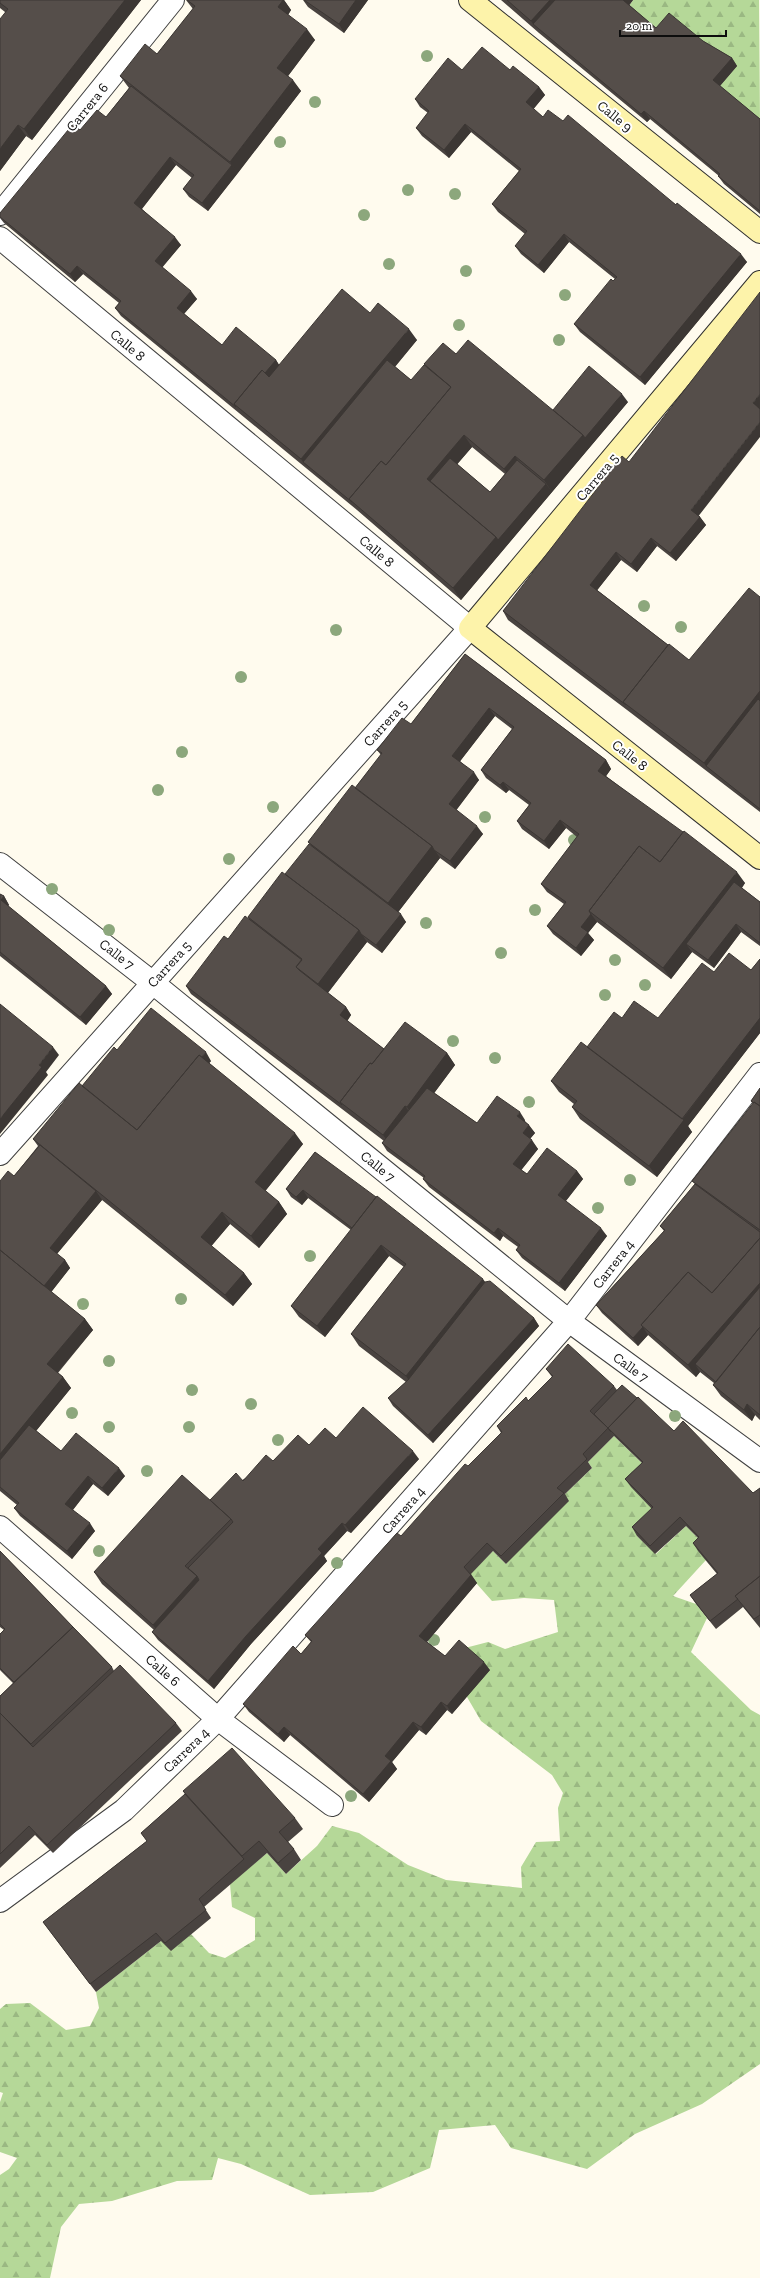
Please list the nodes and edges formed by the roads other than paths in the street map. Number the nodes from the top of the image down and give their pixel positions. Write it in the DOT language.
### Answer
graph roads {
  1 [pos="173,0"];
  2 [pos="470,0"];
  3 [pos="0,214"];
  4 [pos="760,232"];
  5 [pos="0,238"];
  6 [pos="760,282"];
  7 [pos="470,628"];
  8 [pos="760,858"];
  9 [pos="0,864"];
  10 [pos="153,983"];
  11 [pos="760,1074"];
  12 [pos="0,1154"];
  13 [pos="569,1322"];
  14 [pos="760,1461"];
  15 [pos="0,1527"];
  16 [pos="218,1719"];
  17 [pos="332,1805"];
  18 [pos="0,1901"];
  1 -- 3 [label="street, Carrera 6"];
  2 -- 4 [label="street, Calle 9"];
  5 -- 7 [label="street, Calle 8"];
  6 -- 7 [label="street, Carrera 5"];
  7 -- 8 [label="street, Calle 8"];
  7 -- 10 [label="street, Carrera 5"];
  9 -- 10 [label="street, Calle 7"];
  10 -- 12 [label="street, Carrera 5"];
  10 -- 13 [label="street, Calle 7"];
  11 -- 13 [label="street, Carrera 4"];
  13 -- 14 [label="street, Calle 7"];
  13 -- 16 [label="street, Carrera 4"];
  15 -- 16 [label="street, Calle 6"];
  16 -- 17 [label="street, Calle 6"];
  16 -- 18 [label="street, Carrera 4"];
}
